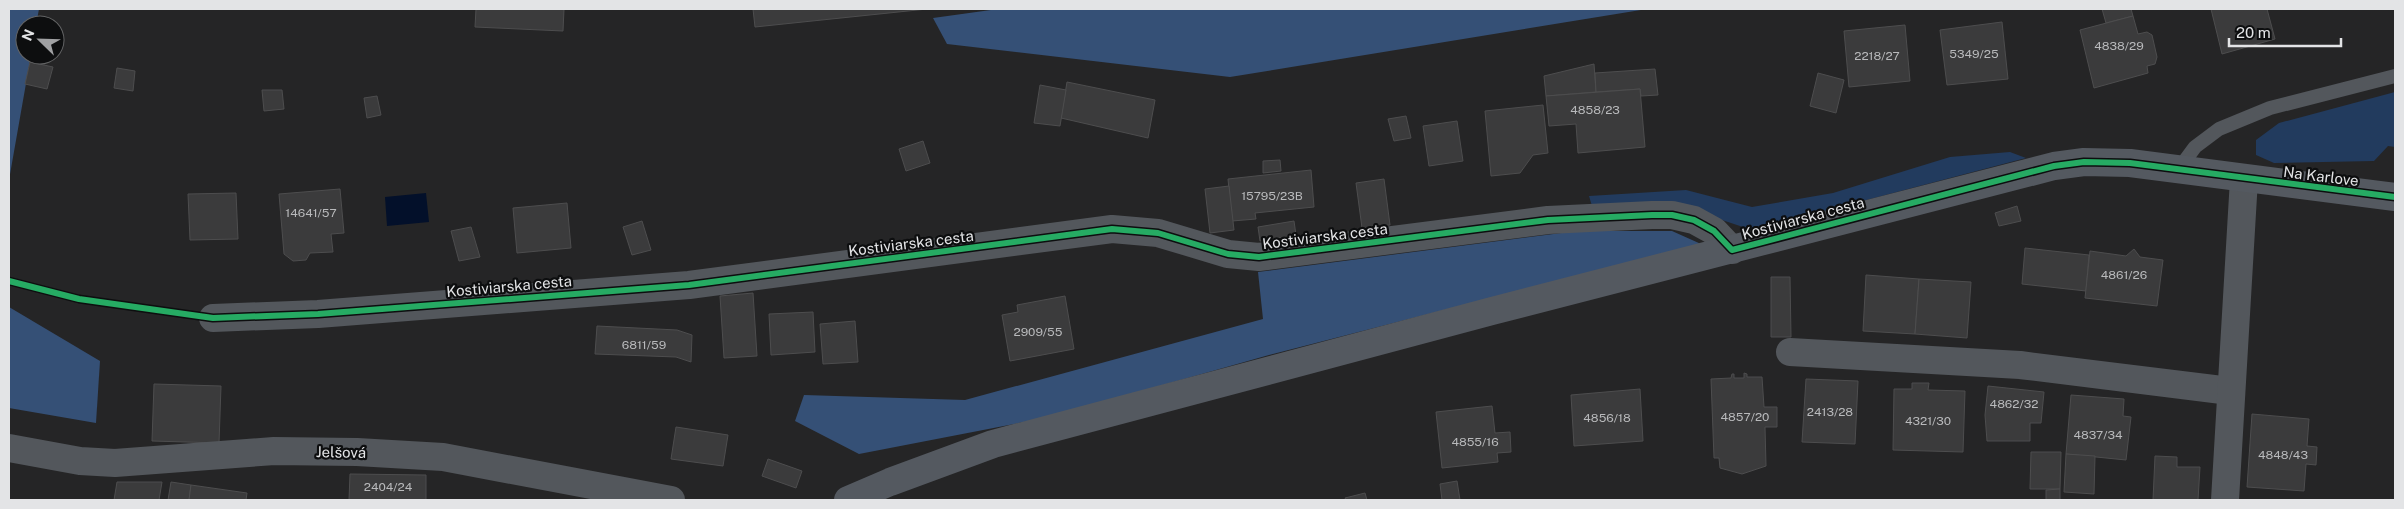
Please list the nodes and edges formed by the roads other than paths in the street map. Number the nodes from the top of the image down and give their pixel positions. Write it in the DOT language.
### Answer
graph roads {
  1 [pos="2395,76"];
  2 [pos="2178,170"];
  3 [pos="2244,179"];
  4 [pos="2395,197"];
  5 [pos="1732,250"];
  6 [pos="213,318"];
  7 [pos="1790,352"];
  8 [pos="2230,392"];
  9 [pos="9,448"];
  10 [pos="672,500"];
  11 [pos="848,500"];
  12 [pos="2225,500"];
  1 -- 2 [label="lane"];
  2 -- 3 [label="street, Kostiviarska cesta"];
  2 -- 5 [label="street, Kostiviarska cesta"];
  3 -- 4 [label="street, Na Karlove"];
  3 -- 8 [label="street"];
  5 -- 6 [label="street, Kostiviarska cesta"];
  5 -- 11 [label="street, Kostiviarska cesta"];
  7 -- 8 [label="street"];
  8 -- 12 [label="street"];
  9 -- 10 [label="street, Jelšová"];
}
